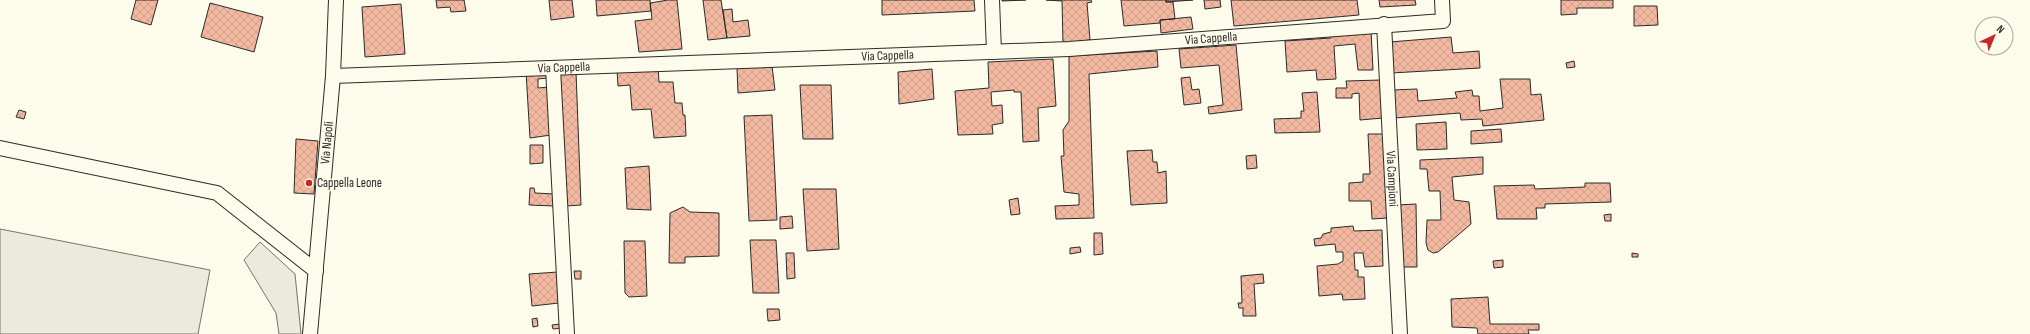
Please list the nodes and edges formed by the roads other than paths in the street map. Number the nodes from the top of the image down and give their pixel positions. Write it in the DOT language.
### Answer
graph roads {
  1 [pos="336,0"];
  2 [pos="992,0"];
  3 [pos="1442,0"];
  4 [pos="1384,24"];
  5 [pos="994,52"];
  6 [pos="553,68"];
  7 [pos="333,76"];
  8 [pos="0,148"];
  9 [pos="316,271"];
  10 [pos="310,334"];
  11 [pos="567,334"];
  12 [pos="1400,334"];
  1 -- 7 [label="street, Via Napoli"];
  2 -- 5 [label="street"];
  3 -- 4 [label="street, Via Cappella"];
  4 -- 5 [label="street, Via Cappella"];
  4 -- 12 [label="street, Via Campioni"];
  5 -- 6 [label="street, Via Cappella"];
  6 -- 7 [label="street, Via Cappella"];
  6 -- 11 [label="street"];
  7 -- 9 [label="street, Via Napoli"];
  8 -- 9 [label="street"];
  9 -- 10 [label="street, Via Napoli"];
}
